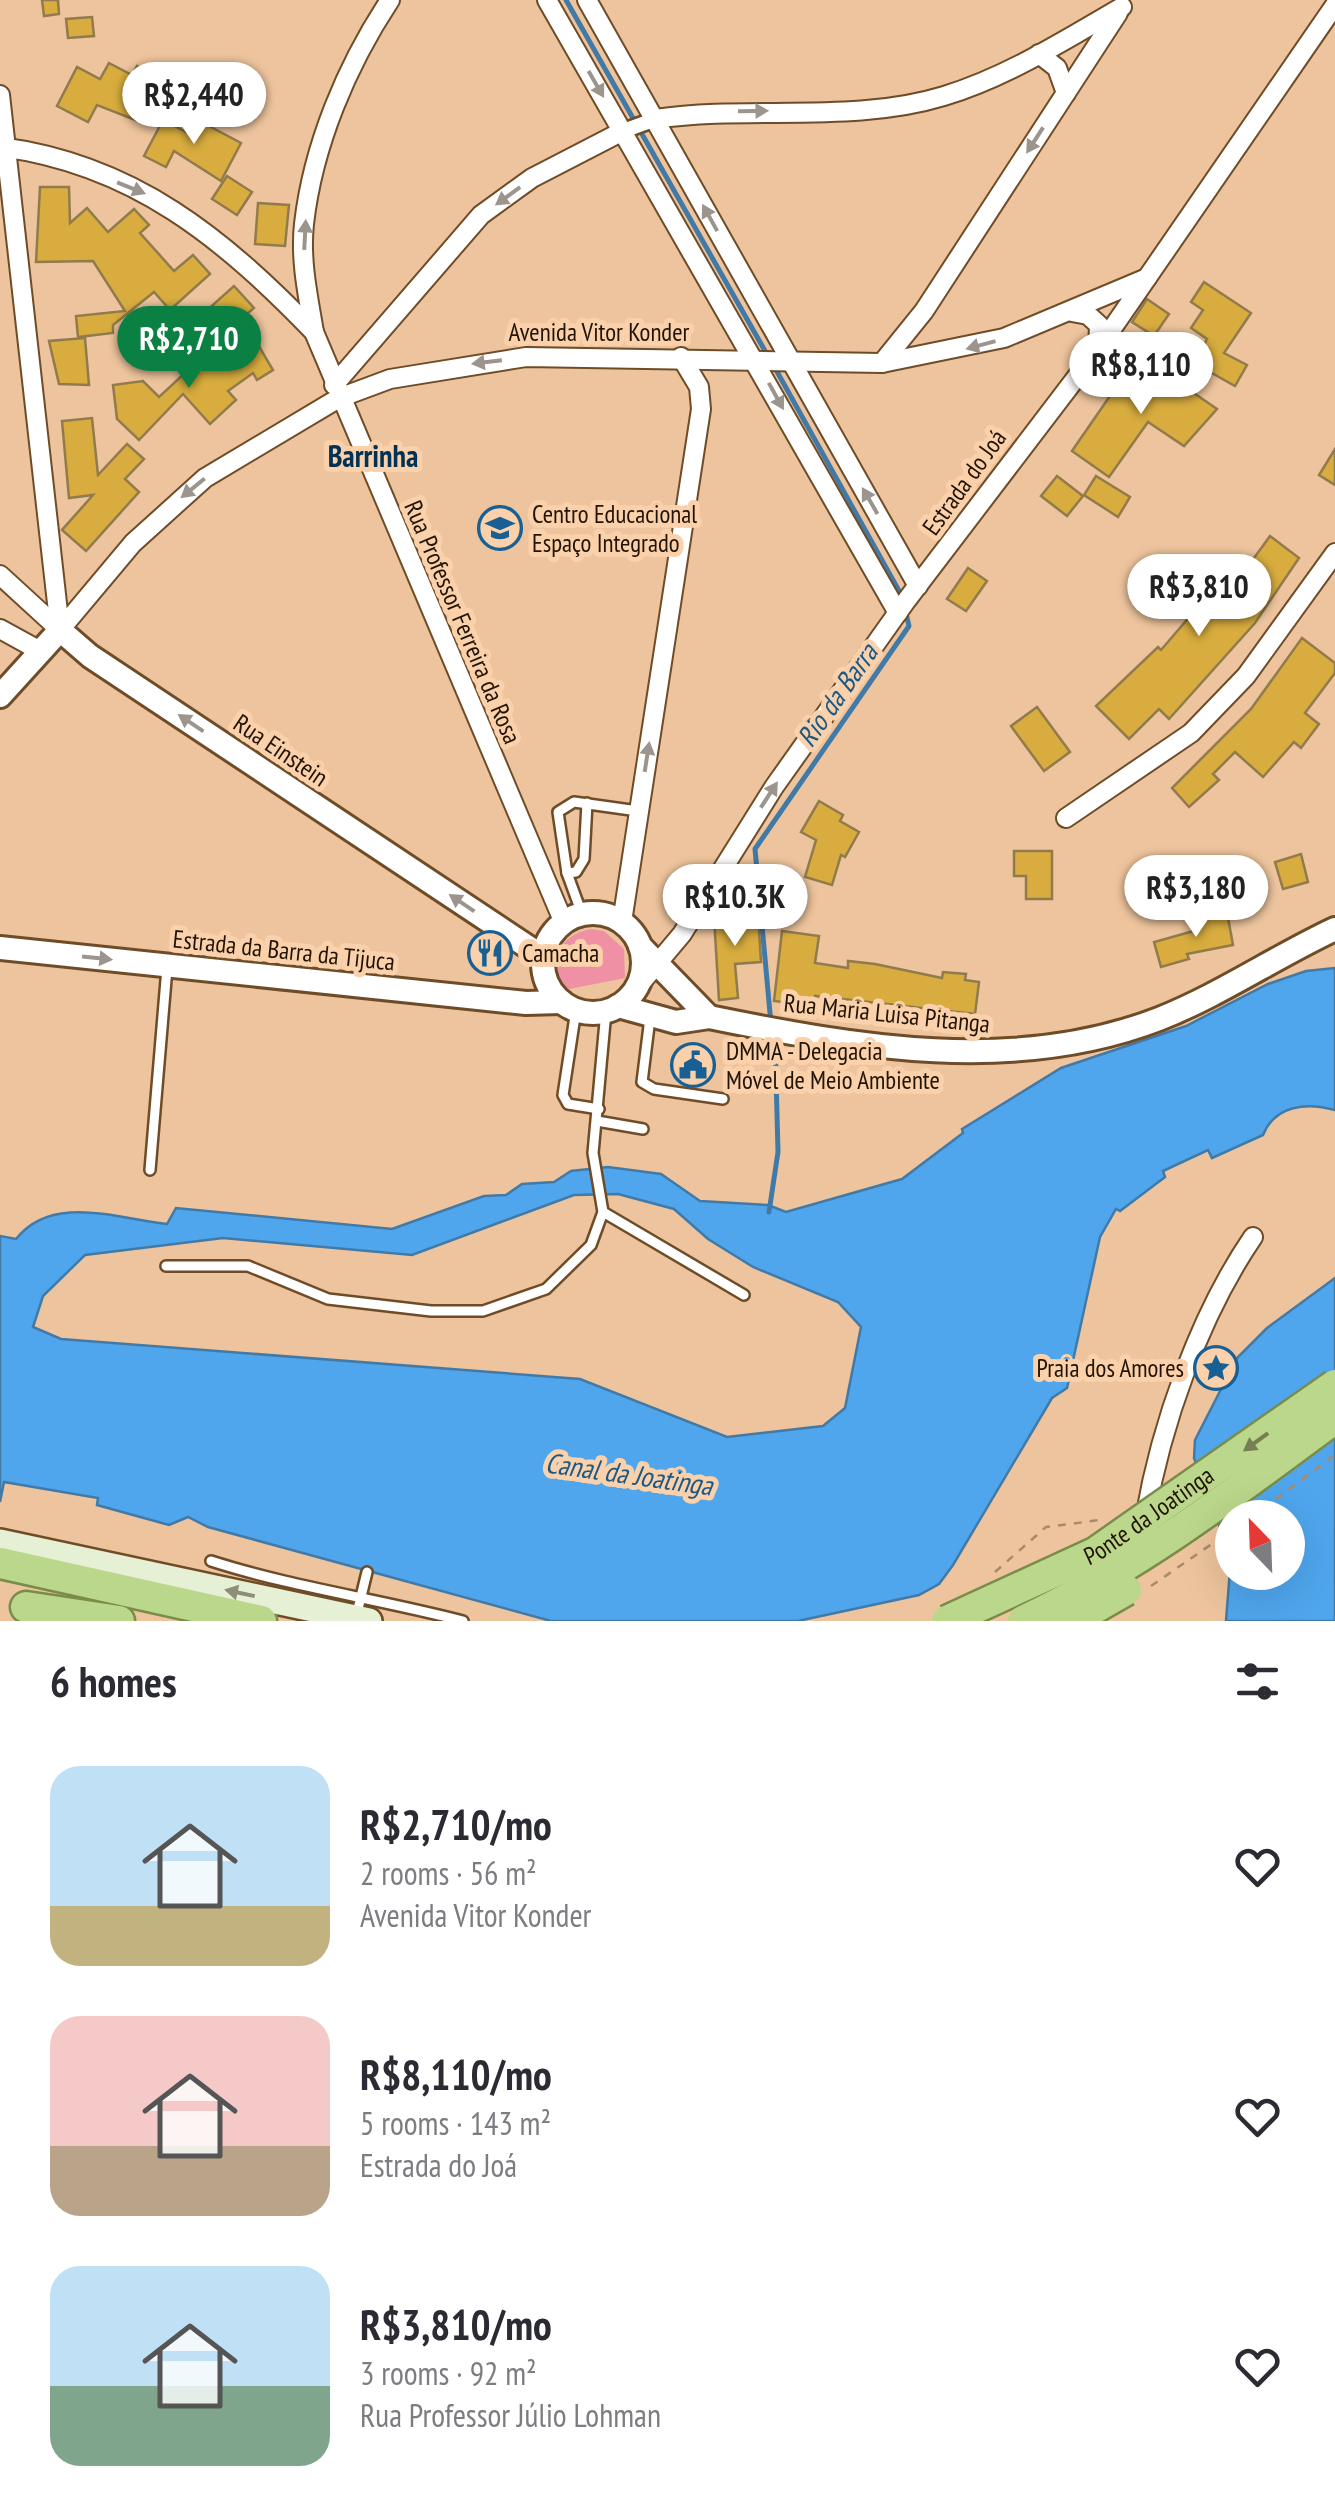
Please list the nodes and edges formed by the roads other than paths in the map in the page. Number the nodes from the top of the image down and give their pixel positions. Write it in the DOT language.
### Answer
graph roads {
  1 [pos="390,0"];
  2 [pos="547,0"];
  3 [pos="587,0"];
  4 [pos="1124,4"];
  5 [pos="1335,5"];
  6 [pos="1039,54"];
  7 [pos="1066,93"];
  8 [pos="0,95"];
  9 [pos="651,121"];
  10 [pos="627,130"];
  11 [pos="2,147"];
  12 [pos="1148,278"];
  13 [pos="1072,312"];
  14 [pos="314,332"];
  15 [pos="1098,349"];
  16 [pos="681,357"];
  17 [pos="882,363"];
  18 [pos="762,364"];
  19 [pos="788,364"];
  20 [pos="337,391"];
  21 [pos="1335,553"];
  22 [pos="0,575"];
  23 [pos="917,588"];
  24 [pos="900,611"];
  25 [pos="0,629"];
  26 [pos="60,630"];
  27 [pos="42,652"];
  28 [pos="0,696"];
  29 [pos="587,803"];
  30 [pos="639,812"];
  31 [pos="1066,818"];
  32 [pos="567,873"];
  33 [pos="573,918"];
  34 [pos="622,922"];
  35 [pos="1335,930"];
  36 [pos="640,946"];
  37 [pos="0,948"];
  38 [pos="544,957"];
  39 [pos="659,964"];
  40 [pos="168,966"];
  41 [pos="686,996"];
  42 [pos="620,1002"];
  43 [pos="569,1006"];
  44 [pos="650,1015"];
  45 [pos="708,1017"];
  46 [pos="676,1022"];
  47 [pos="724,1099"];
  48 [pos="599,1109"];
  49 [pos="597,1121"];
  50 [pos="643,1129"];
  51 [pos="150,1170"];
  52 [pos="603,1212"];
  53 [pos="1253,1236"];
  54 [pos="166,1266"];
  55 [pos="744,1295"];
  56 [pos="1335,1385"];
  57 [pos="1335,1418"];
  58 [pos="1335,1441"];
  59 [pos="0,1542"];
  60 [pos="1132,1551"];
  61 [pos="211,1560"];
  62 [pos="0,1563"];
  63 [pos="368,1572"];
  64 [pos="8,1598"];
  65 [pos="362,1611"];
  66 [pos="57,1621"];
  67 [pos="80,1621"];
  68 [pos="119,1621"];
  69 [pos="165,1621"];
  70 [pos="260,1621"];
  71 [pos="463,1621"];
  72 [pos="946,1621"];
  73 [pos="1024,1621"];
  74 [pos="1048,1621"];
  75 [pos="1072,1621"];
  76 [pos="1097,1621"];
  14 -- 1 [label="street, Rua Professor Ferreira da Rosa, one-way"];
  2 -- 10 [label="street, one-way"];
  3 -- 9 [label="street"];
  4 -- 6 [label="street"];
  4 -- 7 [label="street"];
  5 -- 12 [label="street, Estrada do Joá"];
  6 -- 7 [label="street"];
  9 -- 6 [label="street, one-way"];
  7 -- 17 [label="street, one-way"];
  8 -- 11 [label="street"];
  9 -- 10 [label="street"];
  19 -- 9 [label="street, one-way"];
  10 -- 18 [label="street"];
  10 -- 20 [label="street, one-way"];
  11 -- 14 [label="street, one-way"];
  11 -- 26 [label="street"];
  12 -- 13 [label="street, Avenida Vitor Konder"];
  12 -- 15 [label="street, Estrada do Joá"];
  13 -- 15 [label="street"];
  13 -- 17 [label="street, Avenida Vitor Konder, one-way"];
  14 -- 20 [label="street, Rua Professor Ferreira da Rosa"];
  15 -- 23 [label="street, Estrada do Joá"];
  16 -- 18 [label="street, Avenida Vitor Konder"];
  16 -- 20 [label="street, Avenida Vitor Konder, one-way"];
  30 -- 16 [label="street, one-way"];
  17 -- 19 [label="street, Avenida Vitor Konder"];
  18 -- 19 [label="street, Avenida Vitor Konder"];
  18 -- 24 [label="street, one-way"];
  23 -- 19 [label="street, one-way"];
  20 -- 26 [label="street, Avenida Vitor Konder, one-way"];
  20 -- 33 [label="street, Rua Professor Ferreira da Rosa"];
  21 -- 31 [label="street"];
  22 -- 26 [label="street, Rua Einstein"];
  23 -- 24 [label="street, Estrada do Joá"];
  39 -- 24 [label="street, Estrada do Joá, one-way"];
  25 -- 27 [label="street"];
  26 -- 27 [label="street, Avenida Vitor Konder"];
  38 -- 26 [label="street, Rua Einstein, one-way"];
  27 -- 28 [label="street, Avenida Vitor Konder"];
  29 -- 30 [label="lane"];
  29 -- 32 [label="lane"];
  29 -- 32 [label="lane"];
  30 -- 34 [label="street"];
  32 -- 33 [label="lane"];
  33 -- 34 [label="street"];
  33 -- 38 [label="street"];
  34 -- 36 [label="street"];
  35 -- 45 [label="street, Rua Maria Luisa Pitanga"];
  36 -- 39 [label="street"];
  36 -- 42 [label="street"];
  37 -- 40 [label="street, Estrada da Barra da Tijuca, one-way"];
  38 -- 43 [label="street"];
  39 -- 41 [label="street"];
  39 -- 42 [label="street, Estrada do Joá"];
  40 -- 43 [label="street, Estrada da Barra da Tijuca"];
  40 -- 51 [label="lane"];
  41 -- 45 [label="street"];
  41 -- 46 [label="street"];
  42 -- 43 [label="street"];
  42 -- 44 [label="street, Rua Maria Luisa Pitanga"];
  42 -- 48 [label="lane"];
  43 -- 48 [label="lane"];
  44 -- 46 [label="street, Rua Maria Luisa Pitanga"];
  44 -- 47 [label="lane"];
  45 -- 46 [label="street, Rua Maria Luisa Pitanga"];
  48 -- 49 [label="lane"];
  49 -- 50 [label="lane"];
  49 -- 52 [label="lane"];
  52 -- 54 [label="lane"];
  52 -- 55 [label="lane"];
  53 -- 60 [label="street"];
  56 -- 72 [label="highway, Ponte da Joatinga, one-way, bridge"];
  57 -- 73 [label="highway, Ponte da Joatinga, bridge"];
  58 -- 75 [label="highway, Ponte da Joatinga, bridge"];
  65 -- 59 [label="main road, one-way"];
  60 -- 74 [label="street"];
  60 -- 76 [label="street"];
  61 -- 65 [label="lane"];
  62 -- 70 [label="highway"];
  63 -- 65 [label="lane"];
  64 -- 66 [label="highway"];
  64 -- 67 [label="highway"];
  64 -- 68 [label="highway"];
  64 -- 69 [label="highway"];
  65 -- 71 [label="lane"];
}
